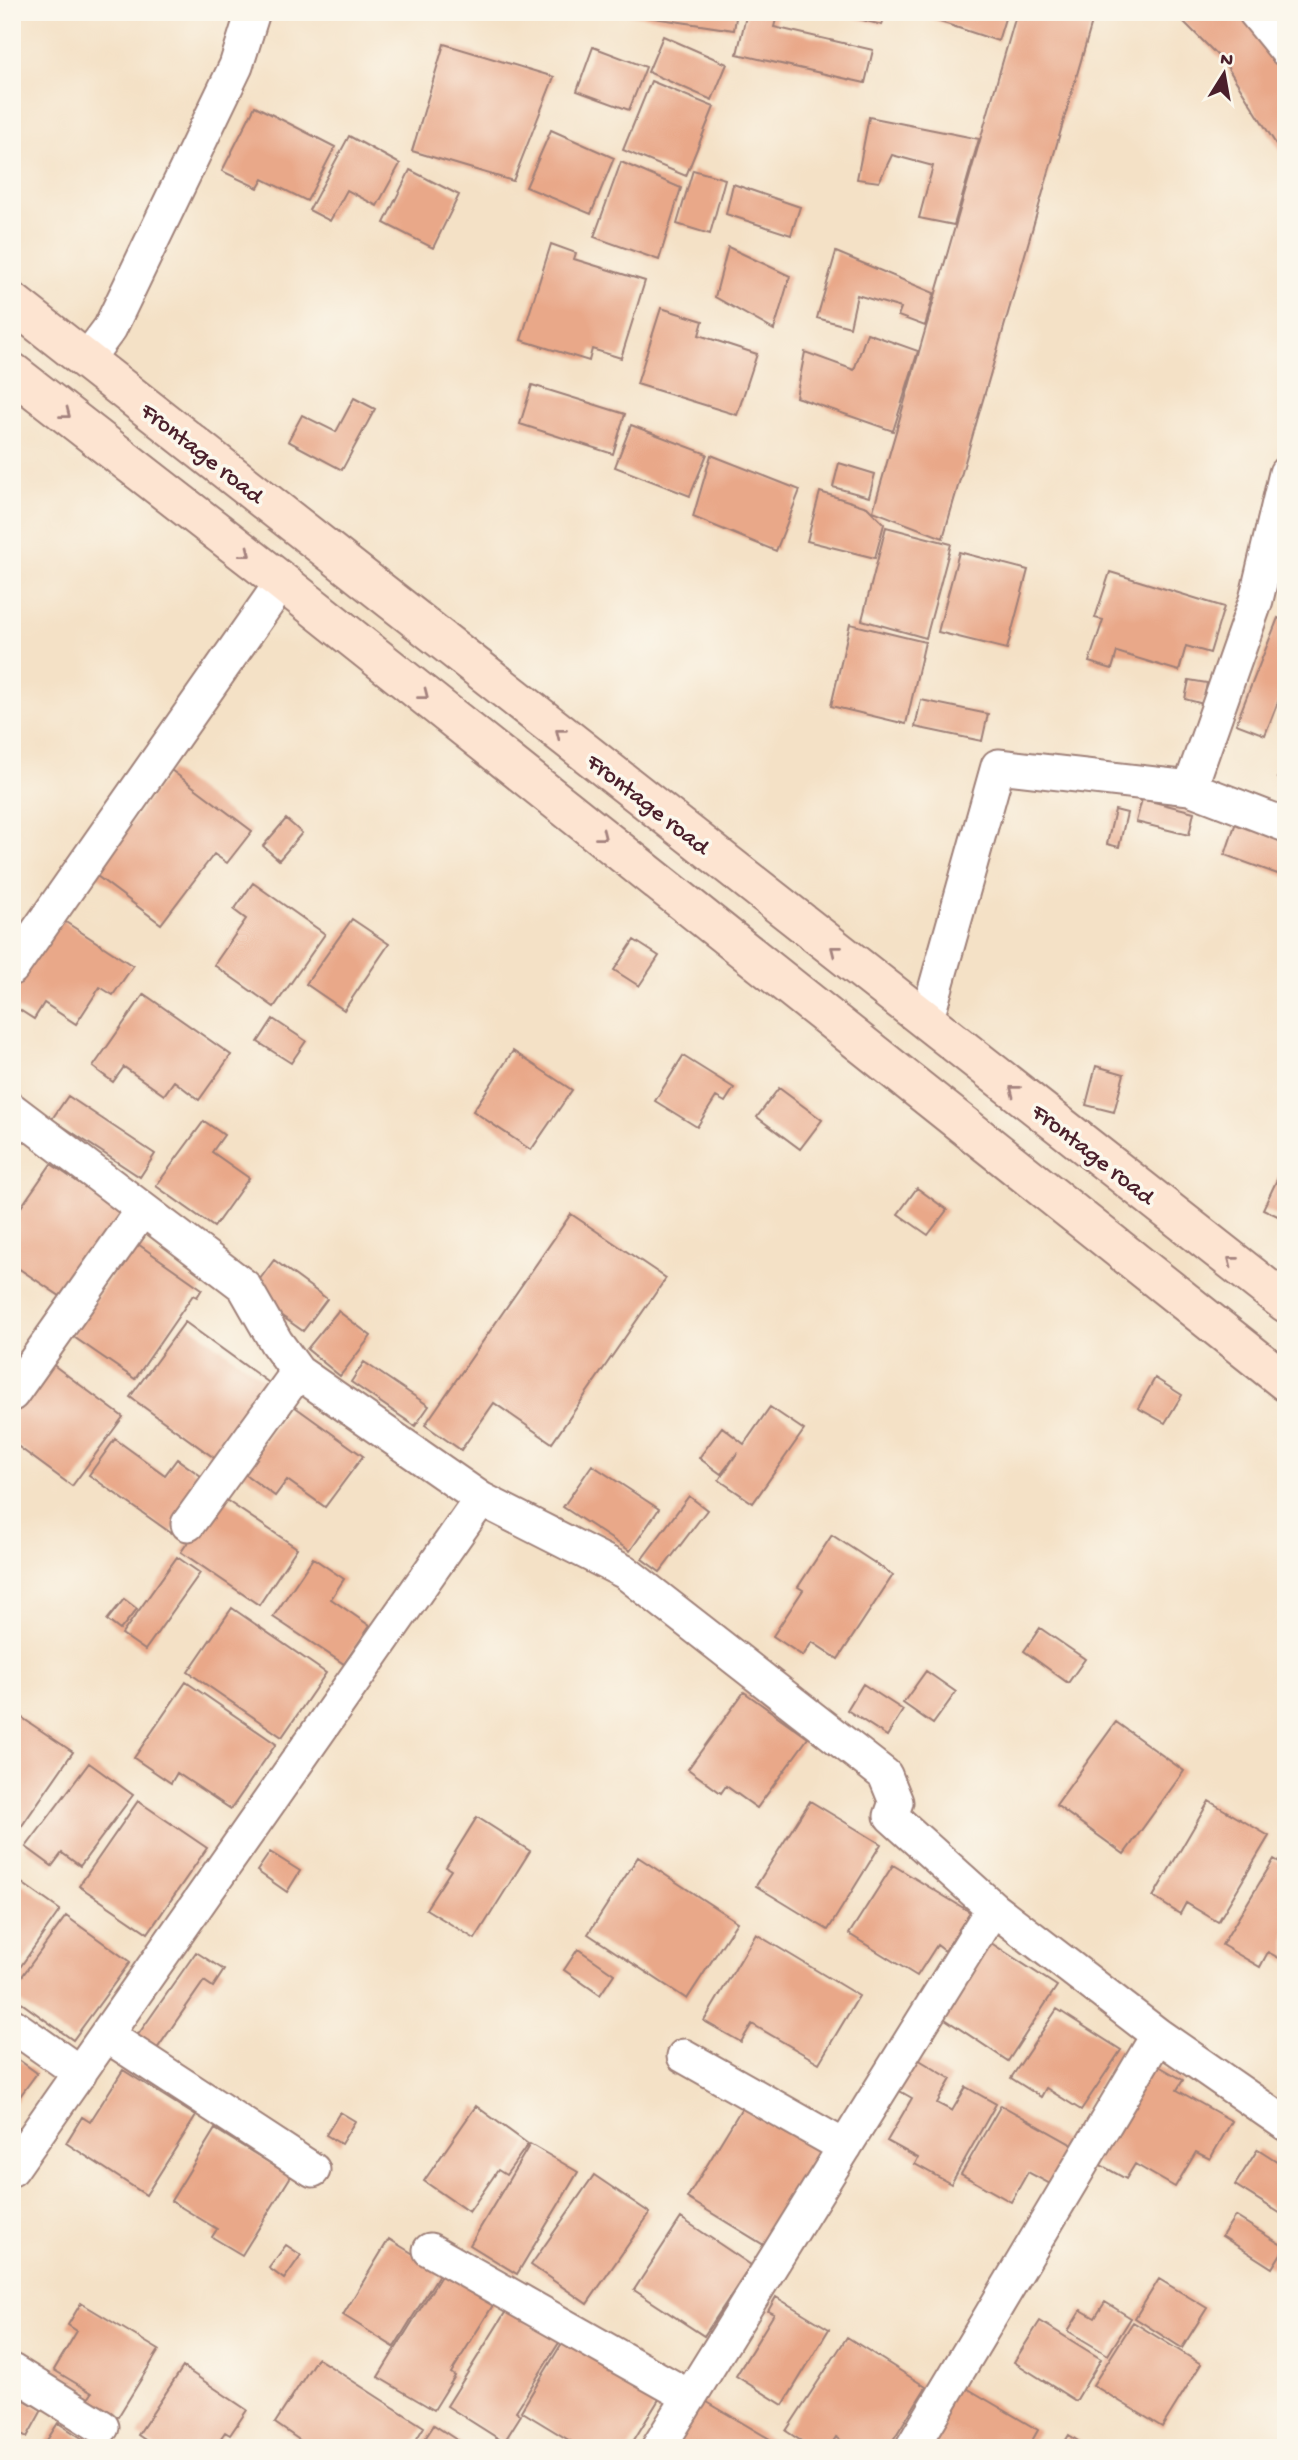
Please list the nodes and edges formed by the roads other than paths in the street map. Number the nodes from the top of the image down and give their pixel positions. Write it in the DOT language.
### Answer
graph roads {
  1 [pos="253,12"];
  2 [pos="1255,12"];
  3 [pos="1286,50"];
  4 [pos="12,302"];
  5 [pos="86,360"];
  6 [pos="12,372"];
  7 [pos="1286,472"];
  8 [pos="282,582"];
  9 [pos="1190,788"];
  10 [pos="1286,825"];
  11 [pos="12,968"];
  12 [pos="894,996"];
  13 [pos="926,1022"];
  14 [pos="859,1040"];
  15 [pos="12,1110"];
  16 [pos="142,1210"];
  17 [pos="1286,1303"];
  18 [pos="298,1371"];
  19 [pos="1286,1382"];
  20 [pos="12,1394"];
  21 [pos="481,1499"];
  22 [pos="188,1524"];
  23 [pos="993,1908"];
  24 [pos="12,2025"];
  25 [pos="107,2035"];
  26 [pos="1157,2035"];
  27 [pos="684,2056"];
  28 [pos="80,2073"];
  29 [pos="1286,2124"];
  30 [pos="845,2147"];
  31 [pos="12,2169"];
  32 [pos="313,2170"];
  33 [pos="430,2250"];
  34 [pos="12,2371"];
  35 [pos="690,2397"];
  36 [pos="102,2427"];
  37 [pos="658,2448"];
  38 [pos="912,2448"];
  1 -- 5 [label="street"];
  2 -- 3 [label="street"];
  4 -- 5 [label="main road, Frontage road"];
  12 -- 5 [label="main road, Frontage road, one-way"];
  6 -- 8 [label="main road, one-way"];
  7 -- 9 [label="street"];
  8 -- 11 [label="street"];
  8 -- 14 [label="main road, one-way"];
  9 -- 10 [label="street"];
  9 -- 13 [label="street"];
  12 -- 13 [label="main road, Frontage road"];
  12 -- 14 [label="main road"];
  17 -- 13 [label="main road, Frontage road, one-way"];
  14 -- 19 [label="main road"];
  15 -- 16 [label="street"];
  16 -- 18 [label="street"];
  16 -- 20 [label="street"];
  18 -- 21 [label="street"];
  18 -- 22 [label="street"];
  21 -- 23 [label="street"];
  21 -- 25 [label="street"];
  23 -- 26 [label="street"];
  23 -- 30 [label="street"];
  24 -- 28 [label="street"];
  25 -- 28 [label="street"];
  25 -- 32 [label="street"];
  26 -- 29 [label="street"];
  26 -- 38 [label="street"];
  27 -- 30 [label="street"];
  28 -- 31 [label="street"];
  30 -- 35 [label="street"];
  33 -- 35 [label="street"];
  34 -- 36 [label="street"];
  35 -- 37 [label="street"];
}
